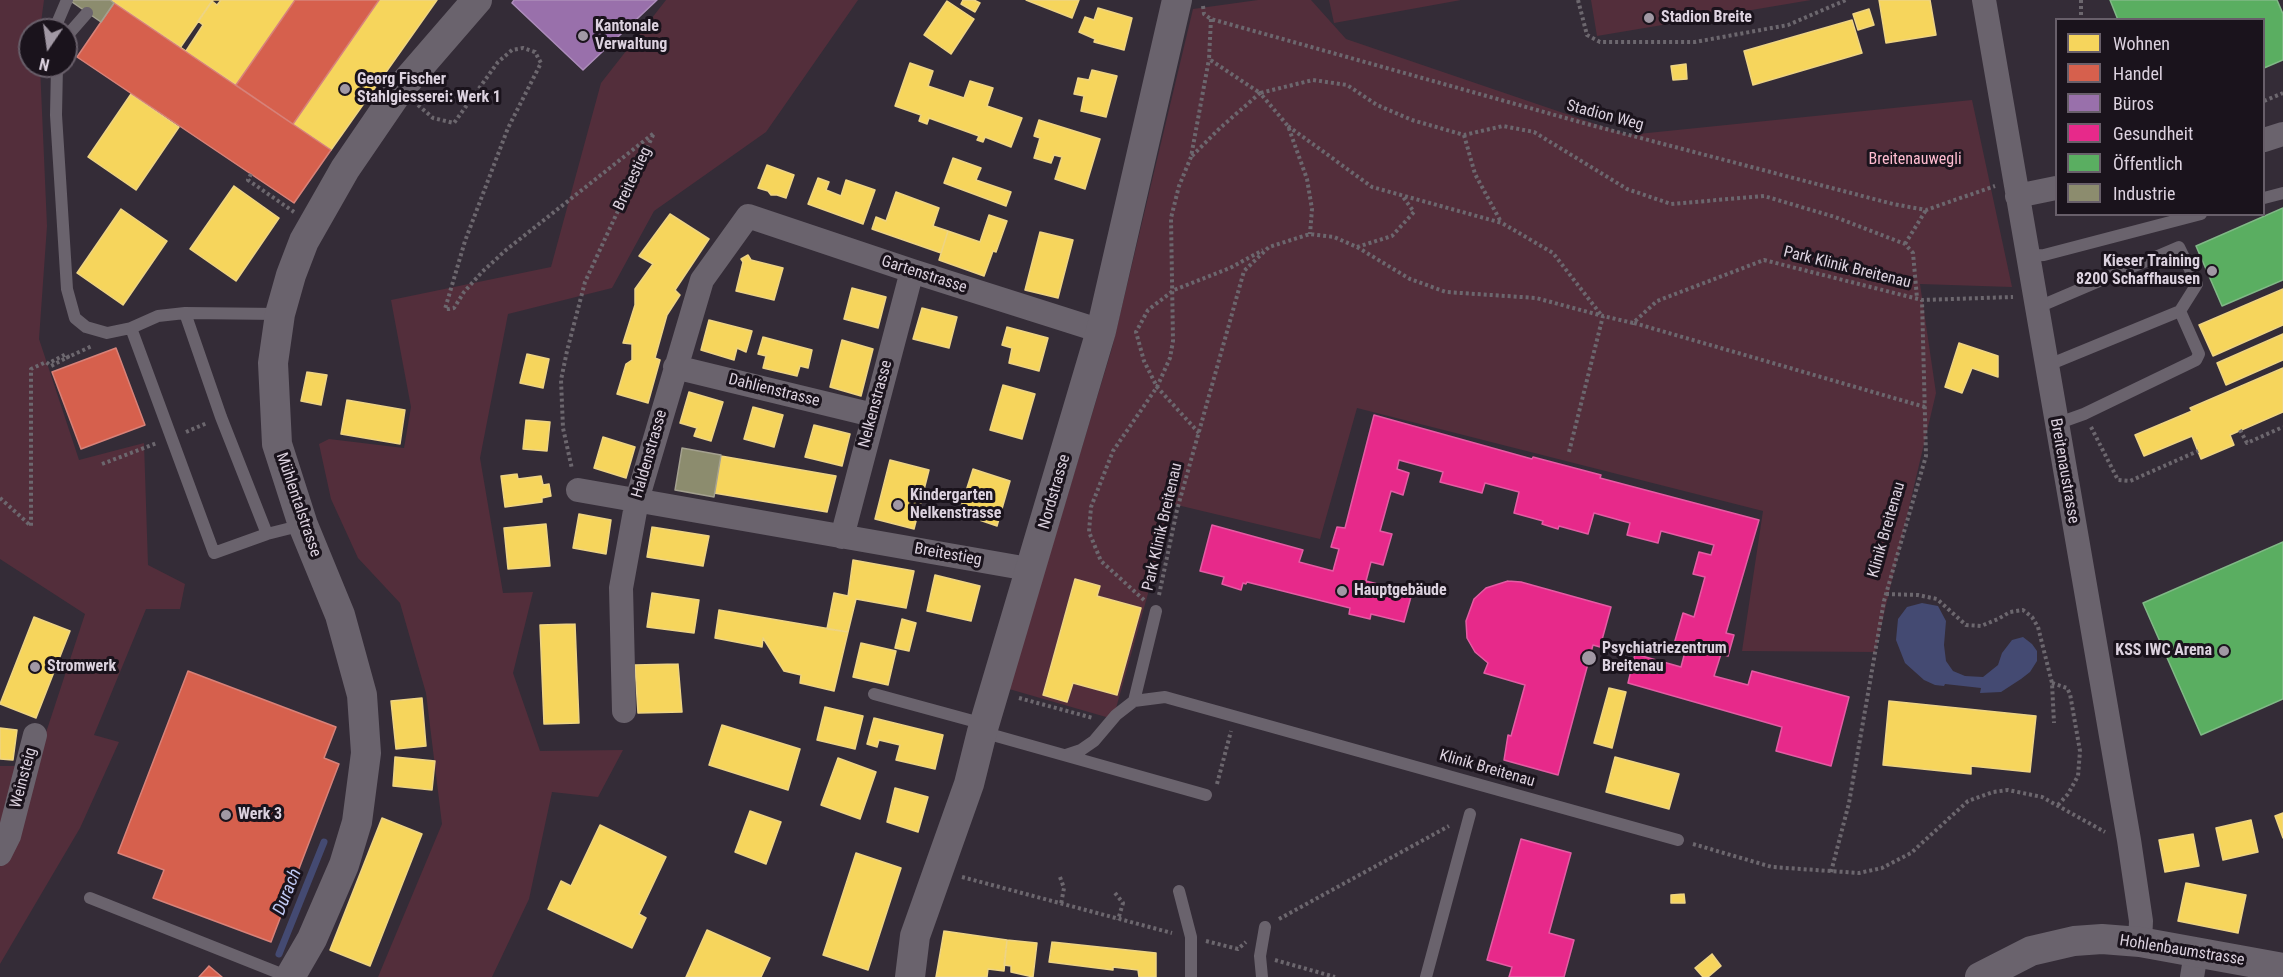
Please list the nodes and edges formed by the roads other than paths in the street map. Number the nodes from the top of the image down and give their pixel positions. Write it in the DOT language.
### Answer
graph roads {
  1 [pos="67,0"];
  2 [pos="477,0"];
  3 [pos="1177,0"];
  4 [pos="1984,0"];
  5 [pos="87,13"];
  6 [pos="59,18"];
  7 [pos="78,23"];
  8 [pos="57,78"];
  9 [pos="2016,187"];
  10 [pos="2055,188"];
  11 [pos="2283,193"];
  12 [pos="2265,198"];
  13 [pos="748,216"];
  14 [pos="2193,216"];
  15 [pos="2027,256"];
  16 [pos="912,272"];
  17 [pos="2036,302"];
  18 [pos="2180,311"];
  19 [pos="185,313"];
  20 [pos="280,314"];
  21 [pos="130,328"];
  22 [pos="1101,331"];
  23 [pos="2046,366"];
  24 [pos="675,367"];
  25 [pos="873,415"];
  26 [pos="2056,424"];
  27 [pos="578,490"];
  28 [pos="637,500"];
  29 [pos="303,525"];
  30 [pos="267,534"];
  31 [pos="842,537"];
  32 [pos="1031,572"];
  33 [pos="1156,611"];
  34 [pos="874,694"];
  35 [pos="1134,701"];
  36 [pos="624,711"];
  37 [pos="984,728"];
  38 [pos="36,735"];
  39 [pos="1066,756"];
  40 [pos="1206,795"];
  41 [pos="1470,814"];
  42 [pos="1678,840"];
  43 [pos="0,854"];
  44 [pos="1179,891"];
  45 [pos="90,898"];
  46 [pos="1265,927"];
  47 [pos="2140,942"];
  48 [pos="2194,965"];
  49 [pos="2283,968"];
  50 [pos="281,977"];
  51 [pos="290,977"];
  52 [pos="910,977"];
  53 [pos="1191,977"];
  54 [pos="1262,977"];
  55 [pos="1426,977"];
  56 [pos="1980,977"];
  1 -- 6 [label="lane"];
  2 -- 20 [label="street, Mühlentalstrasse"];
  3 -- 22 [label="street, Nordstrasse"];
  4 -- 9 [label="street, Breitenaustrasse"];
  5 -- 7 [label="lane"];
  8 -- 21 [label="lane"];
  9 -- 10 [label="street"];
  9 -- 15 [label="street, Breitenaustrasse"];
  11 -- 12 [label="lane"];
  13 -- 16 [label="street, Gartenstrasse"];
  13 -- 24 [label="street, Haldenstrasse"];
  14 -- 15 [label="lane"];
  15 -- 17 [label="street, Breitenaustrasse"];
  16 -- 22 [label="street, Gartenstrasse"];
  16 -- 25 [label="street, Nelkenstrasse"];
  17 -- 18 [label="lane"];
  17 -- 23 [label="street, Breitenaustrasse"];
  18 -- 23 [label="lane"];
  18 -- 26 [label="lane"];
  19 -- 20 [label="lane"];
  19 -- 21 [label="lane"];
  19 -- 30 [label="lane"];
  20 -- 29 [label="street, Mühlentalstrasse"];
  21 -- 30 [label="lane"];
  22 -- 32 [label="street, Nordstrasse"];
  23 -- 26 [label="street, Breitenaustrasse"];
  24 -- 25 [label="street, Dahlienstrasse"];
  24 -- 28 [label="street, Haldenstrasse"];
  25 -- 31 [label="street, Nelkenstrasse"];
  26 -- 47 [label="street, Breitenaustrasse"];
  27 -- 28 [label="street, Breitestieg"];
  28 -- 31 [label="street, Breitestieg"];
  28 -- 36 [label="street, Haldenstrasse"];
  29 -- 30 [label="lane"];
  29 -- 51 [label="street, Mühlentalstrasse"];
  31 -- 32 [label="street, Breitestieg"];
  32 -- 37 [label="street, Nordstrasse"];
  33 -- 35 [label="lane"];
  34 -- 37 [label="lane"];
  35 -- 39 [label="lane"];
  35 -- 42 [label="lane, Klinik Breitenau"];
  37 -- 39 [label="lane"];
  37 -- 52 [label="street, Nordstrasse"];
  38 -- 43 [label="street, Weinsteig"];
  39 -- 40 [label="lane"];
  41 -- 55 [label="lane"];
  44 -- 53 [label="lane"];
  45 -- 50 [label="lane"];
  46 -- 54 [label="lane"];
  47 -- 48 [label="street, Hohlenbaumstrasse"];
  47 -- 56 [label="street, Hohlenbaumstrasse"];
  48 -- 49 [label="street, Hohlenbaumstrasse"];
}
